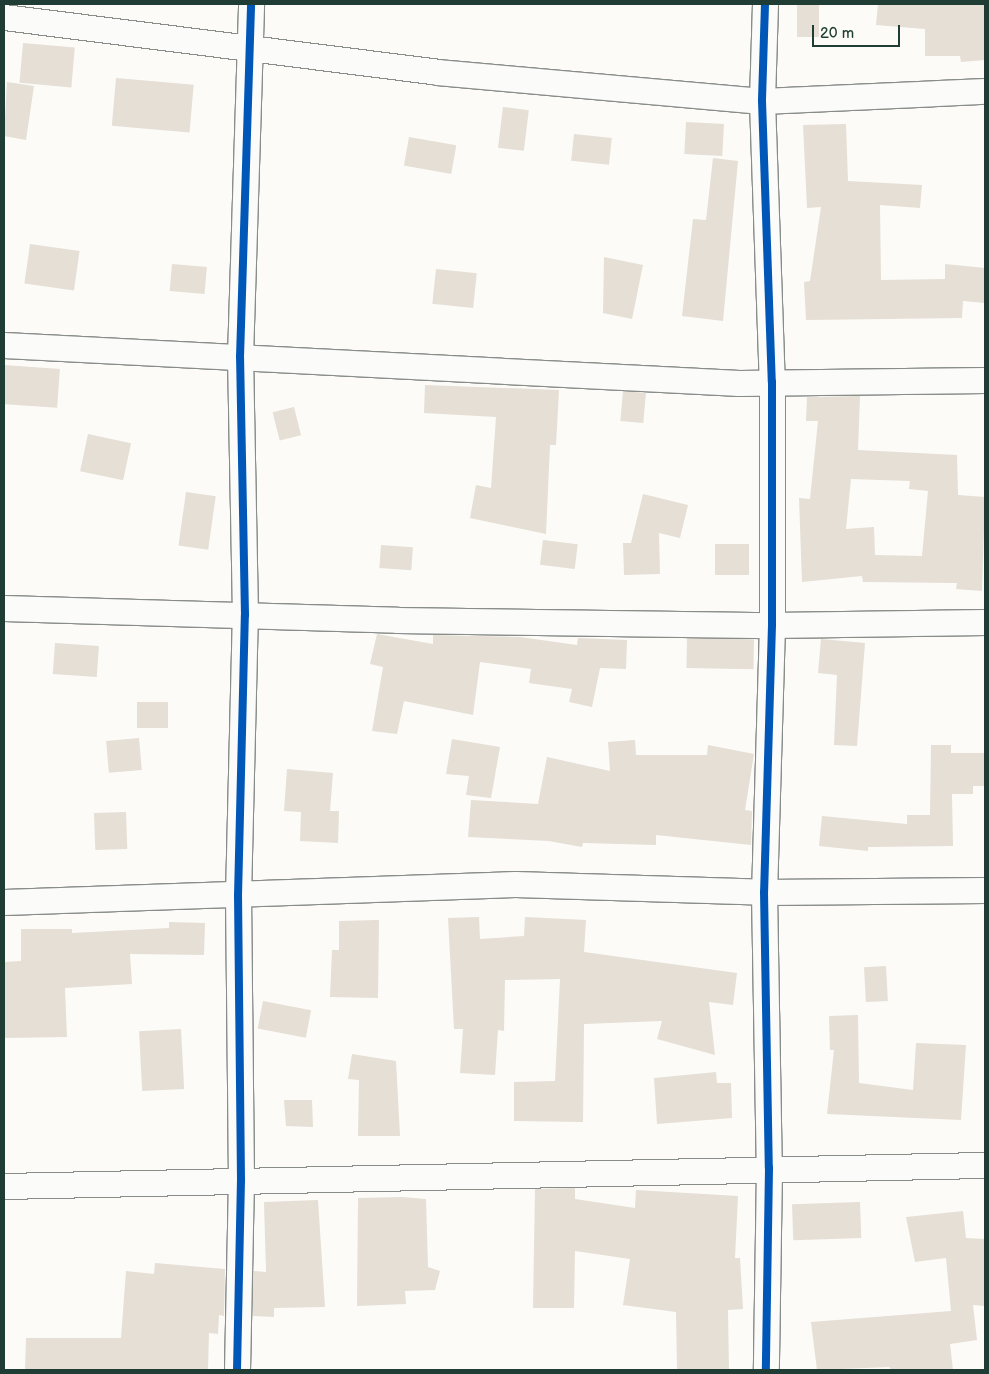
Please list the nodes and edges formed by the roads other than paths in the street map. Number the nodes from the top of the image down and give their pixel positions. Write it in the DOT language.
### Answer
graph roads {
  1 [pos="251,4"];
  2 [pos="766,4"];
  3 [pos="4,17"];
  4 [pos="252,49"];
  5 [pos="985,91"];
  6 [pos="762,100"];
  7 [pos="4,345"];
  8 [pos="240,357"];
  9 [pos="985,380"];
  10 [pos="772,382"];
  11 [pos="4,608"];
  12 [pos="245,615"];
  13 [pos="985,622"];
  14 [pos="772,625"];
  15 [pos="985,890"];
  16 [pos="764,892"];
  17 [pos="238,896"];
  18 [pos="4,902"];
  19 [pos="985,1165"];
  20 [pos="769,1168"];
  21 [pos="241,1180"];
  22 [pos="4,1186"];
  23 [pos="237,1370"];
  24 [pos="766,1370"];
  1 -- 4 [label="street"];
  2 -- 6 [label="street"];
  3 -- 4 [label="street"];
  4 -- 6 [label="street"];
  4 -- 8 [label="street"];
  5 -- 6 [label="street"];
  6 -- 10 [label="street"];
  7 -- 8 [label="street"];
  8 -- 10 [label="street"];
  8 -- 12 [label="street"];
  9 -- 10 [label="street"];
  10 -- 14 [label="street"];
  11 -- 12 [label="street"];
  12 -- 14 [label="street"];
  12 -- 17 [label="street"];
  13 -- 14 [label="street"];
  14 -- 16 [label="street"];
  15 -- 16 [label="street"];
  16 -- 17 [label="street"];
  16 -- 20 [label="street"];
  17 -- 18 [label="street"];
  17 -- 21 [label="street"];
  19 -- 20 [label="street"];
  20 -- 21 [label="street"];
  20 -- 24 [label="street"];
  21 -- 22 [label="street"];
  21 -- 23 [label="street"];
}
